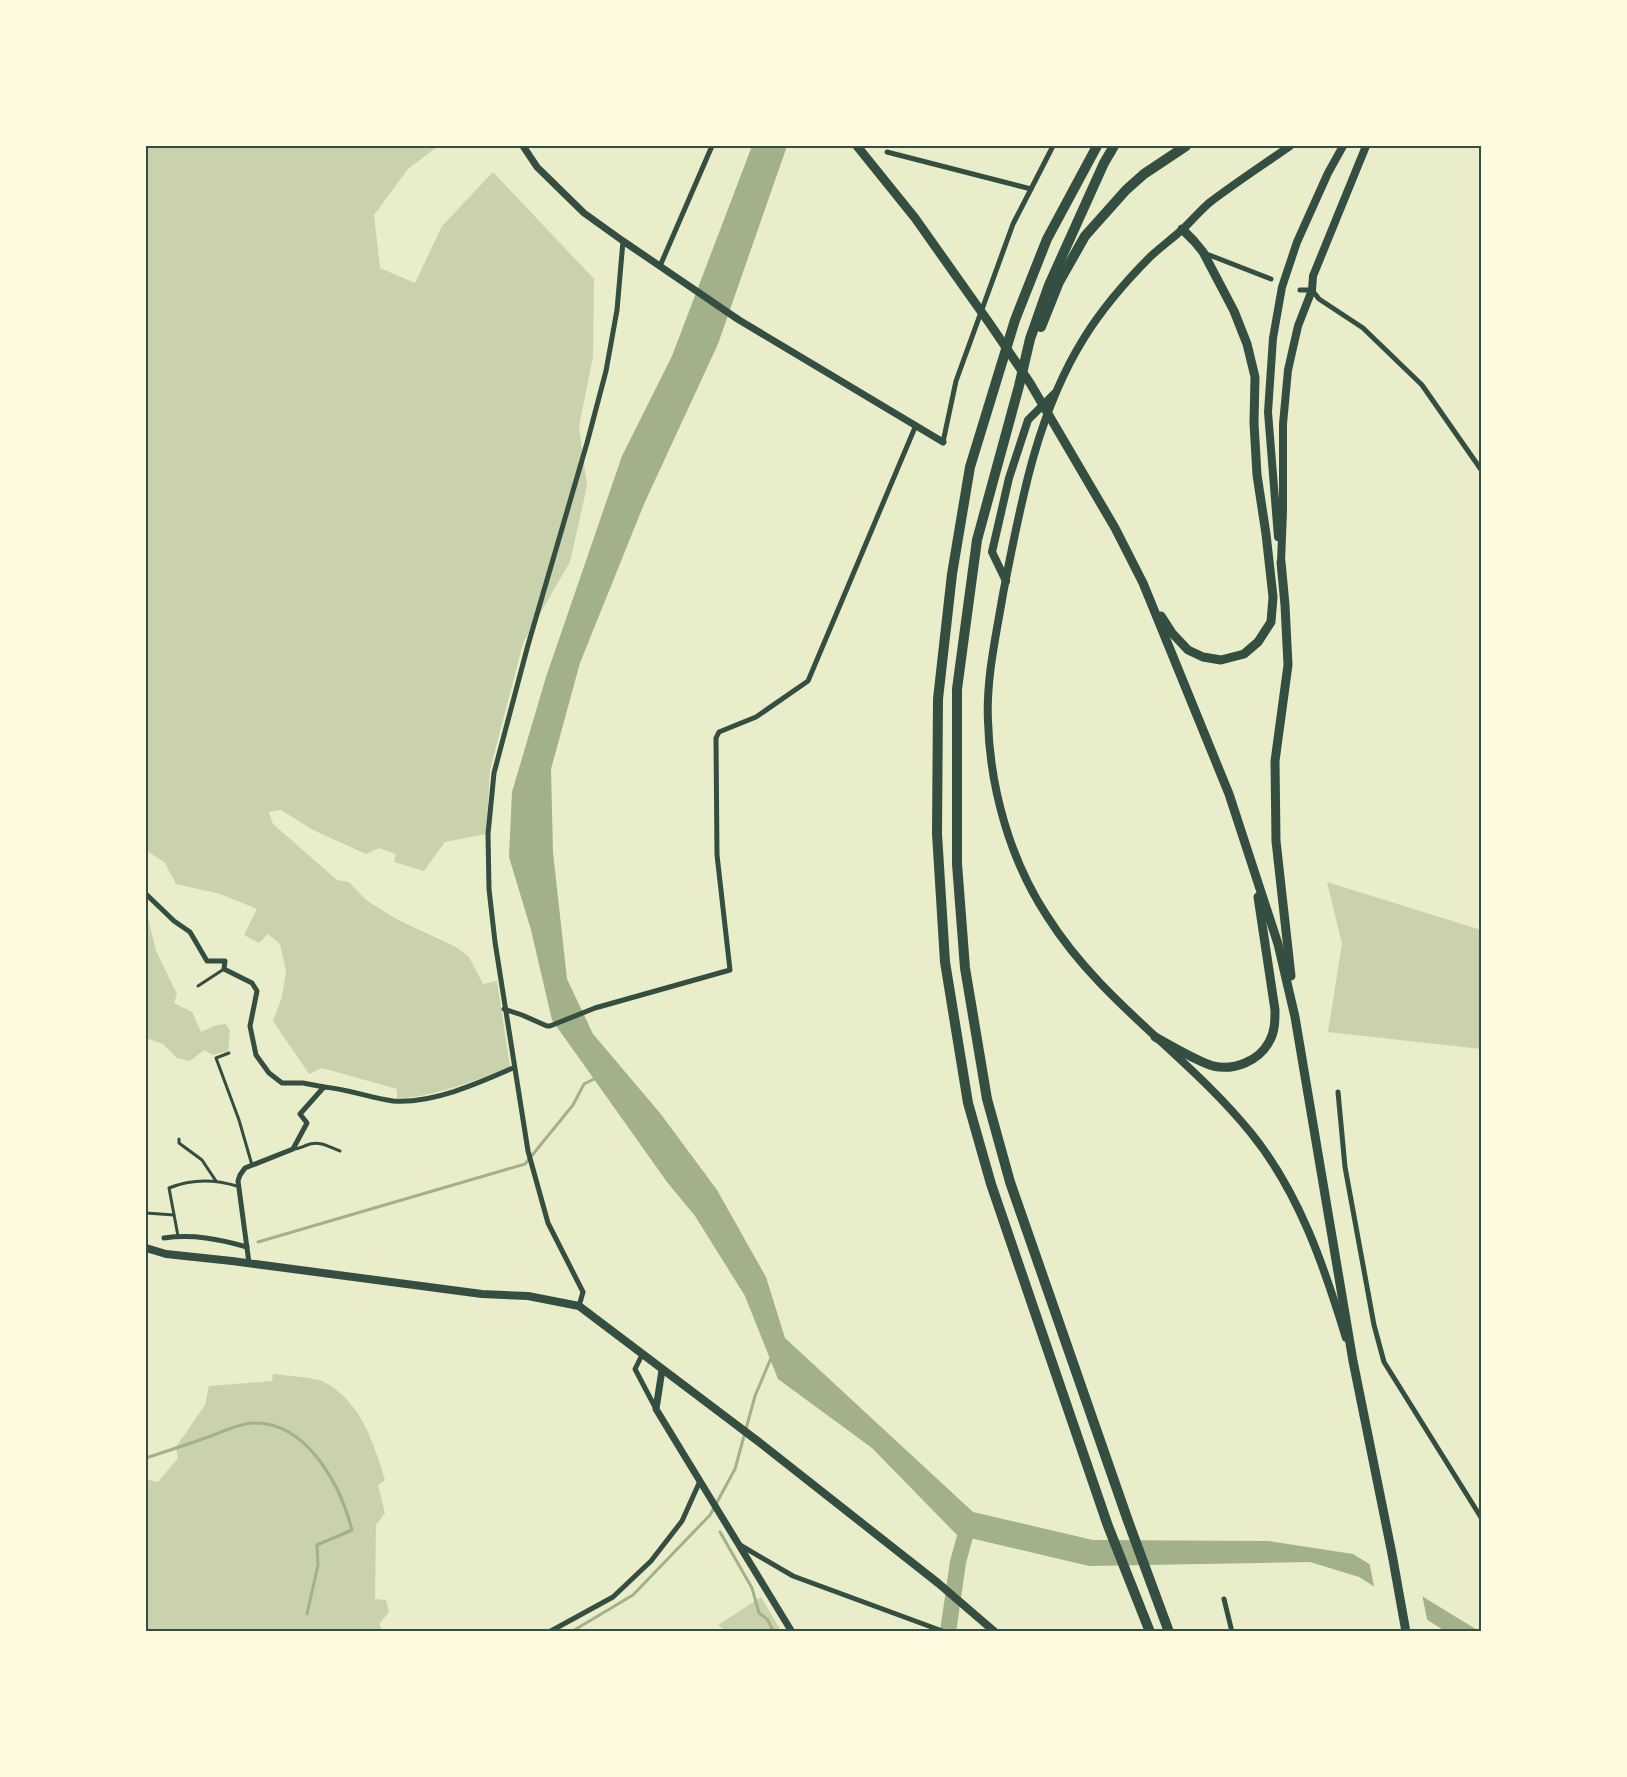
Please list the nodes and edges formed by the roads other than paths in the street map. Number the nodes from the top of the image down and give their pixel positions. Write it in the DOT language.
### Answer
graph roads {
  1 [pos="523,146"];
  2 [pos="712,146"];
  3 [pos="857,146"];
  4 [pos="1053,146"];
  5 [pos="1094,146"];
  6 [pos="1114,146"];
  7 [pos="1186,146"];
  8 [pos="1290,146"];
  9 [pos="1343,146"];
  10 [pos="1366,146"];
  11 [pos="887,152"];
  12 [pos="1030,189"];
  13 [pos="1182,229"];
  14 [pos="623,241"];
  15 [pos="1203,252"];
  16 [pos="660,266"];
  17 [pos="1271,279"];
  18 [pos="1300,290"];
  19 [pos="1312,290"];
  20 [pos="1019,386"];
  21 [pos="1057,391"];
  22 [pos="916,425"];
  23 [pos="943,442"];
  24 [pos="1482,471"];
  25 [pos="1281,562"];
  26 [pos="1006,581"];
  27 [pos="1143,583"];
  28 [pos="1254,868"];
  29 [pos="146,894"];
  30 [pos="224,969"];
  31 [pos="198,986"];
  32 [pos="504,1010"];
  33 [pos="1295,1017"];
  34 [pos="1155,1037"];
  35 [pos="229,1053"];
  36 [pos="513,1068"];
  37 [pos="324,1087"];
  38 [pos="1338,1092"];
  39 [pos="179,1139"];
  40 [pos="293,1149"];
  41 [pos="340,1151"];
  42 [pos="252,1165"];
  43 [pos="216,1181"];
  44 [pos="239,1186"];
  45 [pos="146,1213"];
  46 [pos="174,1215"];
  47 [pos="178,1236"];
  48 [pos="164,1238"];
  49 [pos="247,1246"];
  50 [pos="146,1248"];
  51 [pos="249,1263"];
  52 [pos="579,1306"];
  53 [pos="643,1353"];
  54 [pos="1353,1361"];
  55 [pos="662,1370"];
  56 [pos="656,1409"];
  57 [pos="700,1481"];
  58 [pos="1482,1519"];
  59 [pos="738,1544"];
  60 [pos="1224,1599"];
  61 [pos="549,1632"];
  62 [pos="792,1632"];
  63 [pos="945,1632"];
  64 [pos="995,1632"];
  65 [pos="1150,1632"];
  66 [pos="1169,1632"];
  67 [pos="1232,1632"];
  68 [pos="1406,1632"];
  1 -- 14 [label="street"];
  2 -- 16 [label="street"];
  3 -- 27 [label="main road"];
  4 -- 12 [label="street"];
  5 -- 65 [label="highway"];
  6 -- 20 [label="highway"];
  7 -- 20 [label="highway"];
  8 -- 13 [label="main road"];
  9 -- 25 [label="main road"];
  10 -- 19 [label="main road"];
  11 -- 12 [label="street"];
  12 -- 23 [label="street"];
  13 -- 15 [label="main road"];
  13 -- 21 [label="main road"];
  14 -- 16 [label="street"];
  14 -- 32 [label="street"];
  15 -- 17 [label="street"];
  15 -- 27 [label="main road"];
  16 -- 22 [label="street"];
  18 -- 19 [label="street"];
  19 -- 24 [label="street"];
  19 -- 25 [label="main road"];
  20 -- 66 [label="highway"];
  21 -- 26 [label="main road"];
  21 -- 26 [label="main road"];
  22 -- 23 [label="street"];
  22 -- 32 [label="street"];
  25 -- 33 [label="main road"];
  26 -- 34 [label="main road"];
  27 -- 28 [label="main road"];
  28 -- 33 [label="main road"];
  28 -- 34 [label="main road"];
  29 -- 30 [label="street"];
  30 -- 31 [label="lane"];
  30 -- 37 [label="street"];
  32 -- 36 [label="street"];
  33 -- 54 [label="main road"];
  34 -- 54 [label="main road"];
  35 -- 42 [label="lane"];
  36 -- 37 [label="street"];
  36 -- 52 [label="street"];
  37 -- 40 [label="street"];
  38 -- 58 [label="street"];
  39 -- 43 [label="lane"];
  40 -- 41 [label="lane"];
  40 -- 42 [label="street"];
  42 -- 44 [label="street"];
  43 -- 44 [label="lane"];
  43 -- 46 [label="lane"];
  44 -- 49 [label="street"];
  45 -- 46 [label="lane"];
  46 -- 47 [label="lane"];
  47 -- 48 [label="street"];
  47 -- 49 [label="street"];
  49 -- 51 [label="street"];
  50 -- 51 [label="main road"];
  51 -- 52 [label="main road"];
  52 -- 53 [label="main road"];
  53 -- 55 [label="main road"];
  53 -- 56 [label="street"];
  54 -- 68 [label="main road"];
  55 -- 56 [label="street"];
  55 -- 64 [label="main road"];
  56 -- 57 [label="street"];
  57 -- 59 [label="street"];
  57 -- 61 [label="street"];
  59 -- 62 [label="street"];
  59 -- 63 [label="street"];
  60 -- 67 [label="street"];
}
